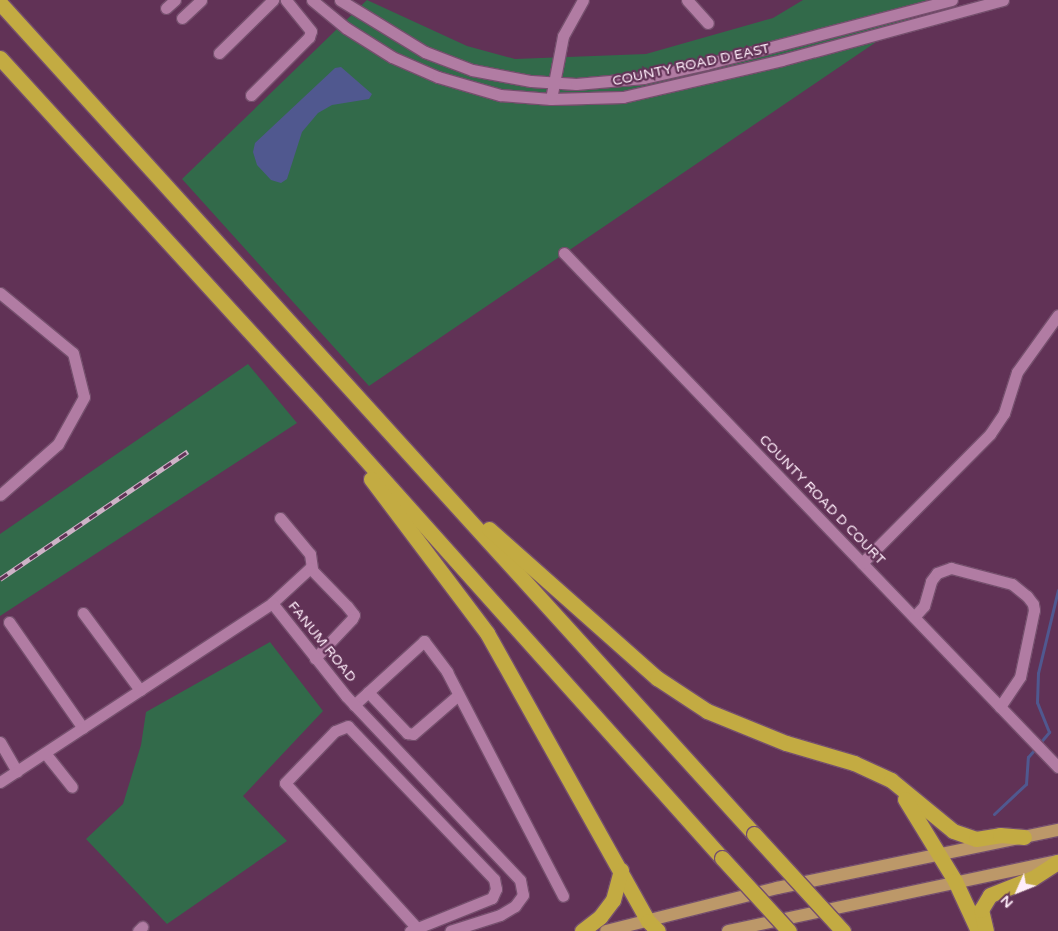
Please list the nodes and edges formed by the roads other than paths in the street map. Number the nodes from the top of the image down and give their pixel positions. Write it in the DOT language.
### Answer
graph roads {
  1 [pos="201,0"];
  2 [pos="273,0"];
  3 [pos="286,0"];
  4 [pos="312,0"];
  5 [pos="340,0"];
  6 [pos="583,0"];
  7 [pos="687,0"];
  8 [pos="952,0"];
  9 [pos="1003,0"];
  10 [pos="0,3"];
  11 [pos="182,18"];
  12 [pos="708,23"];
  13 [pos="219,53"];
  14 [pos="0,58"];
  15 [pos="554,83"];
  16 [pos="251,95"];
  17 [pos="551,99"];
  18 [pos="564,254"];
  19 [pos="0,293"];
  20 [pos="1058,315"];
  21 [pos="315,403"];
  22 [pos="430,476"];
  23 [pos="0,495"];
  24 [pos="280,518"];
  25 [pos="862,563"];
  26 [pos="312,569"];
  27 [pos="272,603"];
  28 [pos="82,613"];
  29 [pos="914,617"];
  30 [pos="8,622"];
  31 [pos="315,658"];
  32 [pos="140,690"];
  33 [pos="368,692"];
  34 [pos="458,696"];
  35 [pos="354,705"];
  36 [pos="1000,707"];
  37 [pos="82,728"];
  38 [pos="0,742"];
  39 [pos="45,753"];
  40 [pos="1058,767"];
  41 [pos="17,771"];
  42 [pos="891,780"];
  43 [pos="0,782"];
  44 [pos="72,787"];
  45 [pos="1058,830"];
  46 [pos="1024,837"];
  47 [pos="939,855"];
  48 [pos="1058,861"];
  49 [pos="621,870"];
  50 [pos="955,881"];
  51 [pos="563,896"];
  52 [pos="653,926"];
  53 [pos="414,929"];
  54 [pos="450,931"];
  55 [pos="582,931"];
  56 [pos="606,931"];
  57 [pos="728,931"];
  58 [pos="789,931"];
  59 [pos="842,931"];
  60 [pos="978,931"];
  61 [pos="986,931"];
  1 -- 11 [label="street"];
  2 -- 13 [label="street"];
  3 -- 16 [label="street"];
  4 -- 17 [label="street, COUNTY ROAD D EAST"];
  5 -- 15 [label="street, COUNTY ROAD D EAST"];
  6 -- 15 [label="street"];
  7 -- 12 [label="street"];
  8 -- 15 [label="street, COUNTY ROAD D EAST"];
  9 -- 17 [label="street, COUNTY ROAD D EAST"];
  10 -- 22 [label="highway"];
  14 -- 21 [label="highway"];
  15 -- 17 [label="street"];
  18 -- 25 [label="street, COUNTY ROAD D COURT"];
  19 -- 23 [label="street"];
  20 -- 25 [label="street"];
  21 -- 49 [label="highway"];
  21 -- 58 [label="highway, bridge"];
  22 -- 42 [label="highway"];
  22 -- 59 [label="highway, bridge"];
  24 -- 26 [label="street"];
  25 -- 29 [label="street, COUNTY ROAD D COURT"];
  26 -- 27 [label="street"];
  26 -- 31 [label="street"];
  27 -- 31 [label="street, FANUM ROAD"];
  27 -- 32 [label="street, FANUM ROAD"];
  28 -- 32 [label="street"];
  29 -- 36 [label="street, COUNTY ROAD D COURT"];
  29 -- 36 [label="street"];
  30 -- 37 [label="street"];
  31 -- 35 [label="street, FANUM ROAD"];
  32 -- 37 [label="street, FANUM ROAD"];
  33 -- 34 [label="street"];
  33 -- 34 [label="street"];
  33 -- 35 [label="street"];
  34 -- 51 [label="street"];
  35 -- 54 [label="street, FANUM ROAD"];
  36 -- 40 [label="street, COUNTY ROAD D COURT"];
  37 -- 39 [label="street, FANUM ROAD"];
  38 -- 41 [label="street"];
  39 -- 41 [label="street, FANUM ROAD"];
  39 -- 44 [label="street"];
  41 -- 43 [label="street, FANUM ROAD"];
  42 -- 46 [label="highway"];
  42 -- 47 [label="highway"];
  45 -- 46 [label="main road"];
  46 -- 47 [label="main road"];
  47 -- 50 [label="highway"];
  47 -- 52 [label="main road"];
  48 -- 50 [label="main road"];
  48 -- 61 [label="highway"];
  49 -- 52 [label="highway"];
  49 -- 55 [label="highway"];
  50 -- 57 [label="main road"];
  50 -- 60 [label="highway"];
  52 -- 56 [label="main road"];
  53 -- 53 [label="street"];
}
